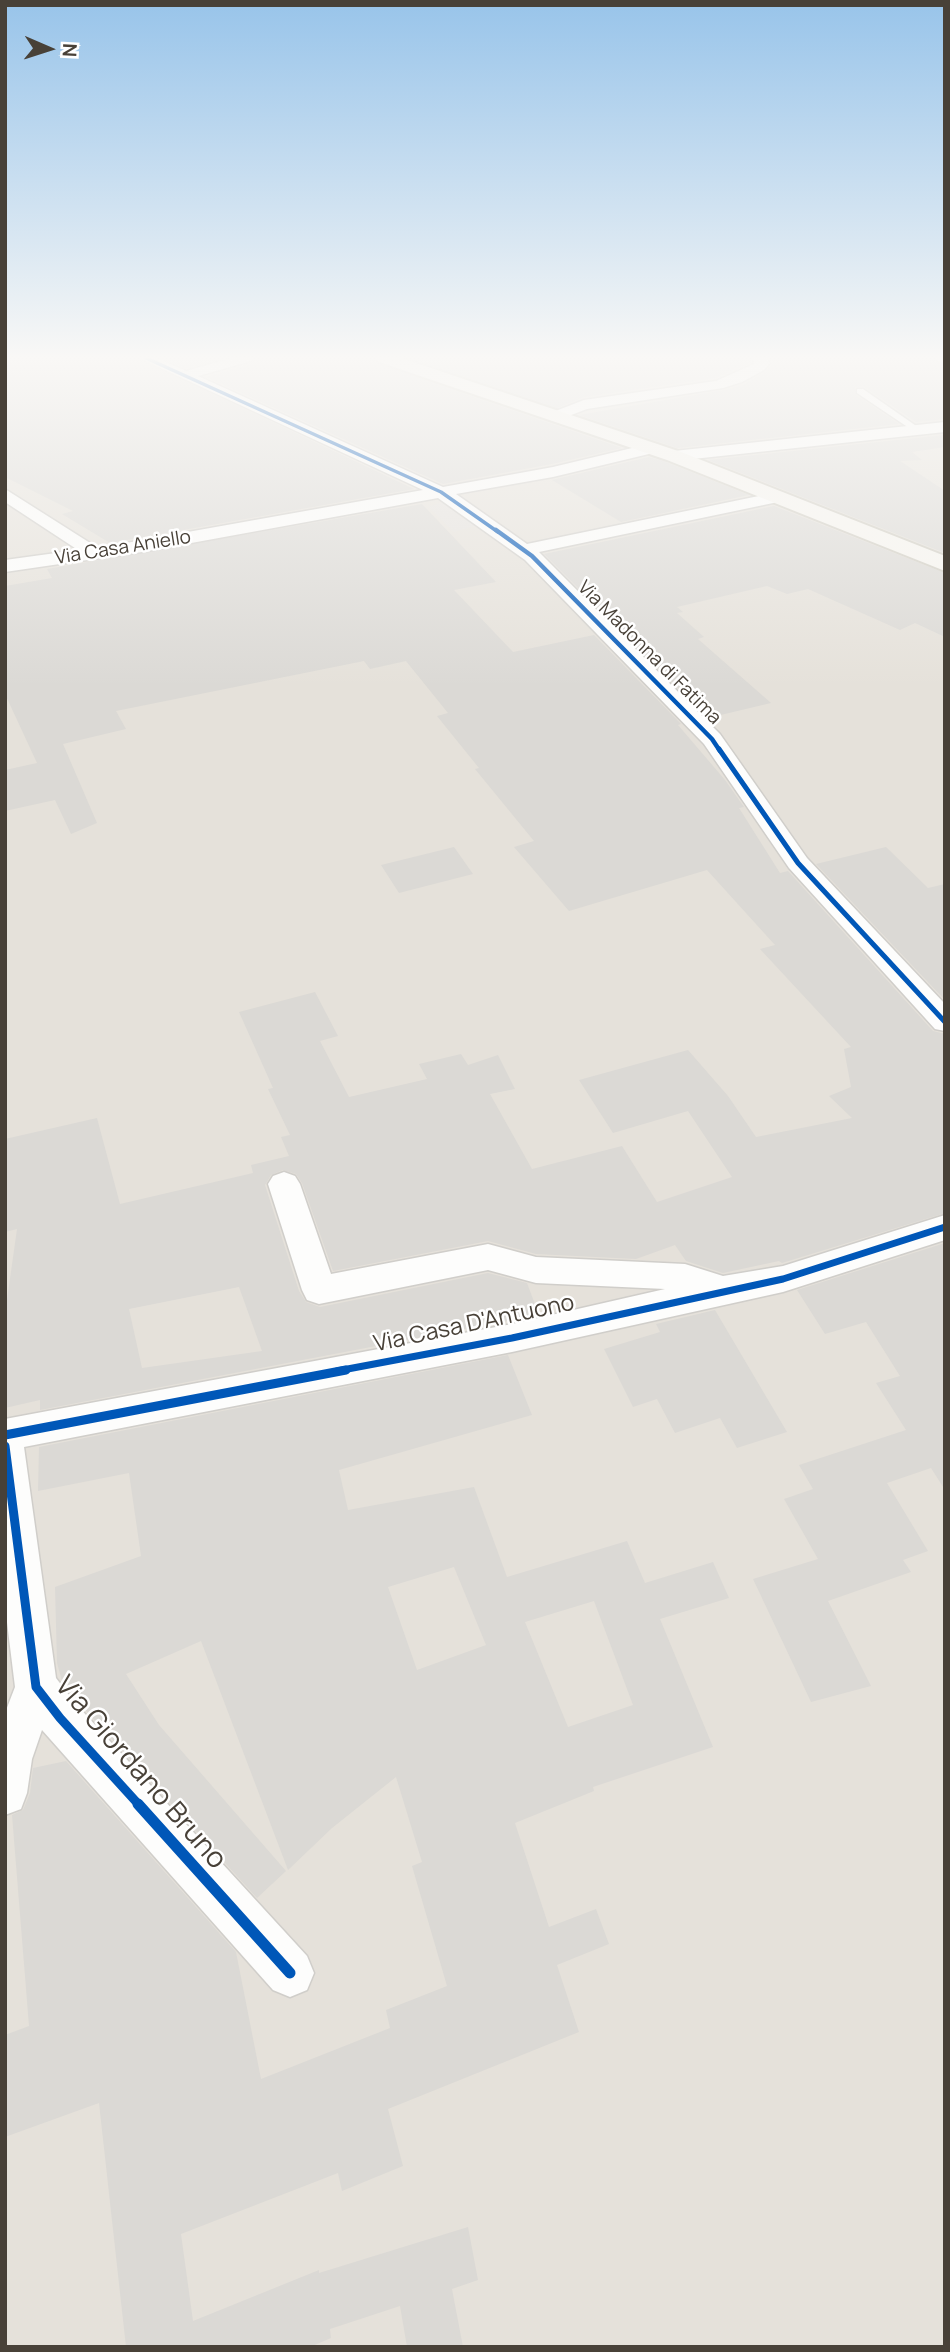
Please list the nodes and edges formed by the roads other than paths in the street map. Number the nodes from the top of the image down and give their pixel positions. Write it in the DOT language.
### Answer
graph roads {
  1 [pos="388,468"];
  2 [pos="571,468"];
  3 [pos="704,468"];
  4 [pos="441,492"];
  5 [pos="5,494"];
  6 [pos="778,497"];
  7 [pos="523,550"];
  8 [pos="94,554"];
  9 [pos="945,564"];
  10 [pos="5,566"];
  11 [pos="945,1022"];
  12 [pos="284,1184"];
  13 [pos="945,1227"];
  14 [pos="723,1290"];
  15 [pos="5,1435"];
  16 [pos="5,1446"];
  17 [pos="36,1687"];
  18 [pos="5,1793"];
  19 [pos="290,1973"];
  1 -- 4 [label="street, Via Madonna di Fatima"];
  2 -- 4 [label="street, Via Casa Aniello"];
  3 -- 6 [label="main road"];
  4 -- 7 [label="street, Via Madonna di Fatima"];
  4 -- 8 [label="street, Via Casa Aniello"];
  5 -- 8 [label="street"];
  6 -- 7 [label="street"];
  6 -- 9 [label="main road"];
  7 -- 11 [label="street, Via Madonna di Fatima"];
  8 -- 10 [label="street, Via Casa Aniello"];
  12 -- 14 [label="street"];
  13 -- 14 [label="street, Via Casa D'Antuono"];
  14 -- 15 [label="street, Via Casa D'Antuono"];
  16 -- 17 [label="street, Via Giordano Bruno"];
  17 -- 18 [label="street, Via Giordano Bruno"];
  17 -- 19 [label="street, Via Giordano Bruno"];
}
